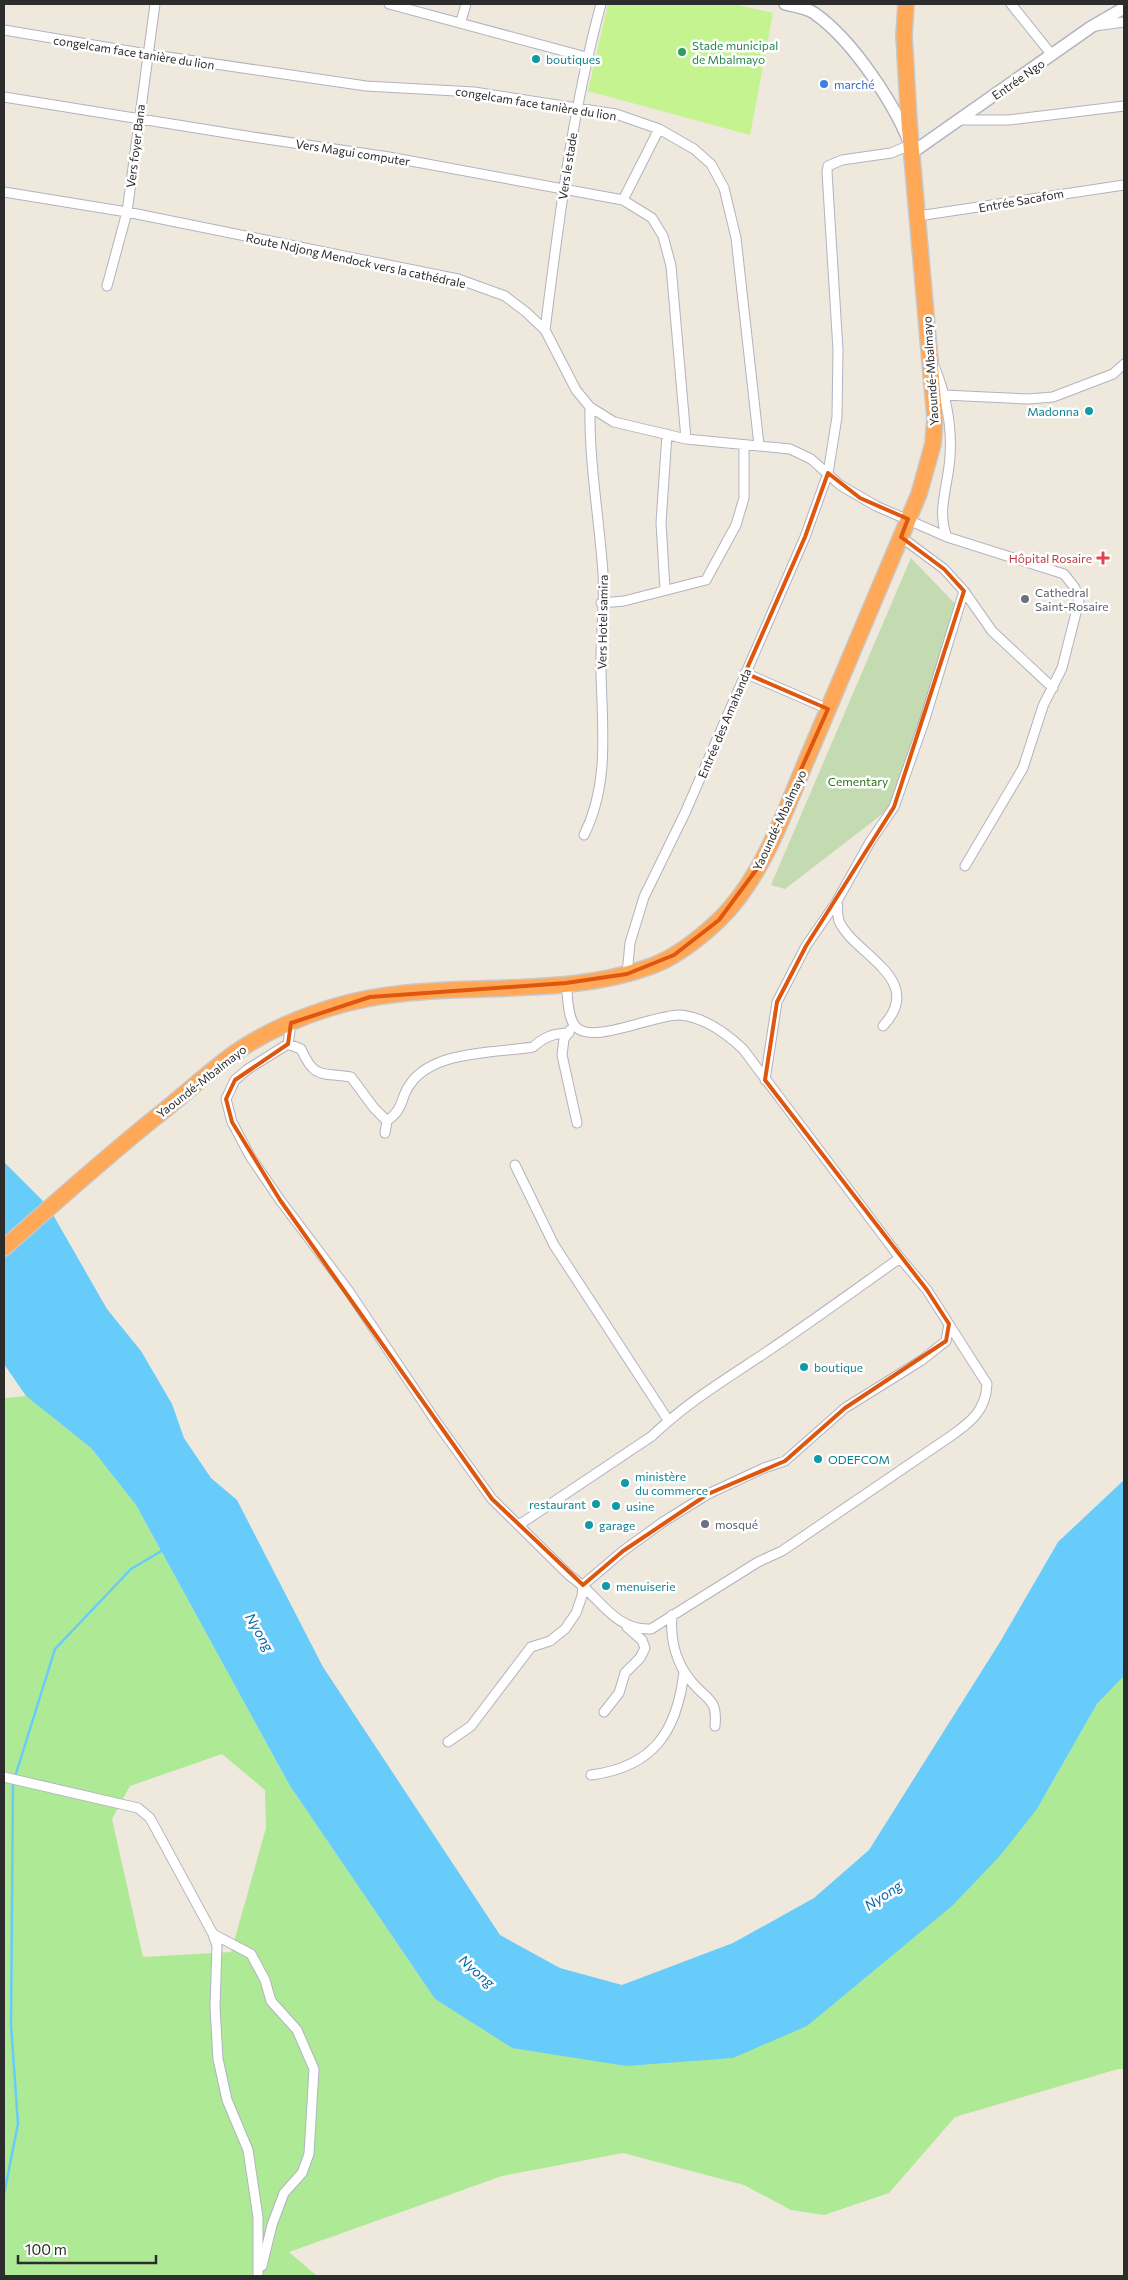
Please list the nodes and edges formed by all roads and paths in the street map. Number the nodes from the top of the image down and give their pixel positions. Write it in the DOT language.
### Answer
graph roads {
  1 [pos="155,4"];
  2 [pos="390,4"];
  3 [pos="466,4"];
  4 [pos="601,4"];
  5 [pos="785,4"];
  6 [pos="906,4"];
  7 [pos="1011,4"];
  8 [pos="813,8"];
  9 [pos="1124,8"];
  10 [pos="461,21"];
  11 [pos="1124,22"];
  12 [pos="1091,27"];
  13 [pos="4,30"];
  14 [pos="147,54"];
  15 [pos="1052,55"];
  16 [pos="586,57"];
  17 [pos="4,96"];
  18 [pos="1124,106"];
  19 [pos="576,108"];
  20 [pos="138,118"];
  21 [pos="960,120"];
  22 [pos="659,129"];
  23 [pos="912,148"];
  24 [pos="1124,185"];
  25 [pos="563,189"];
  26 [pos="4,192"];
  27 [pos="623,200"];
  28 [pos="127,212"];
  29 [pos="918,216"];
  30 [pos="107,286"];
  31 [pos="545,330"];
  32 [pos="930,352"];
  33 [pos="1124,364"];
  34 [pos="944,395"];
  35 [pos="590,407"];
  36 [pos="667,434"];
  37 [pos="686,439"];
  38 [pos="744,445"];
  39 [pos="759,445"];
  40 [pos="828,473"];
  41 [pos="908,519"];
  42 [pos="901,537"];
  43 [pos="947,537"];
  44 [pos="665,589"];
  45 [pos="964,591"];
  46 [pos="601,603"];
  47 [pos="745,673"];
  48 [pos="1053,688"];
  49 [pos="828,709"];
  50 [pos="584,835"];
  51 [pos="965,866"];
  52 [pos="837,901"];
  53 [pos="627,974"];
  54 [pos="566,983"];
  55 [pos="572,1022"];
  56 [pos="291,1023"];
  57 [pos="883,1026"];
  58 [pos="569,1033"];
  59 [pos="288,1044"];
  60 [pos="765,1080"];
  61 [pos="387,1121"];
  62 [pos="577,1123"];
  63 [pos="385,1133"];
  64 [pos="515,1165"];
  65 [pos="4,1248"];
  66 [pos="900,1258"];
  67 [pos="949,1324"];
  68 [pos="668,1420"];
  69 [pos="519,1525"];
  70 [pos="583,1585"];
  71 [pos="672,1615"];
  72 [pos="623,1624"];
  73 [pos="684,1672"];
  74 [pos="604,1712"];
  75 [pos="715,1726"];
  76 [pos="448,1742"];
  77 [pos="591,1774"];
  78 [pos="5,1778"];
  79 [pos="213,1934"];
  80 [pos="259,2276"];
  1 -- 14 [label="street, Vers foyer Bana"];
  2 -- 10 [label="street"];
  3 -- 10 [label="street"];
  4 -- 16 [label="street, Vers le stade"];
  5 -- 8 [label="street"];
  6 -- 23 [label="highway, Yaoundé-Mbalmayo"];
  7 -- 15 [label="street"];
  8 -- 23 [label="street"];
  9 -- 12 [label="street, Entrée Ngo"];
  10 -- 16 [label="street"];
  11 -- 12 [label="street"];
  12 -- 15 [label="street, Entrée Ngo"];
  13 -- 14 [label="street, congelcam face tanière du lion"];
  14 -- 19 [label="street, congelcam face tanière du lion"];
  14 -- 20 [label="street, Vers foyer Bana"];
  15 -- 21 [label="street, Entrée Ngo"];
  16 -- 19 [label="street, Vers le stade"];
  17 -- 20 [label="street, Vers Magui computer"];
  18 -- 21 [label="street"];
  19 -- 22 [label="street, congelcam face tanière du lion"];
  19 -- 25 [label="street, Vers le stade"];
  20 -- 25 [label="street, Vers Magui computer"];
  20 -- 28 [label="street, Vers foyer Bana"];
  21 -- 23 [label="street, Entrée Ngo"];
  22 -- 27 [label="street"];
  22 -- 39 [label="street, congelcam face tanière du lion"];
  23 -- 29 [label="highway, Yaoundé-Mbalmayo"];
  23 -- 40 [label="street, Entrée des Amahanda"];
  24 -- 29 [label="street, Entrée Sacafom"];
  25 -- 27 [label="street, Vers Magui computer"];
  25 -- 31 [label="street, Vers le stade"];
  26 -- 28 [label="street, Route Ndjong Mendock vers la cathédrale"];
  27 -- 37 [label="street"];
  28 -- 30 [label="street, Vers foyer Bana"];
  28 -- 31 [label="street, Route Ndjong Mendock vers la cathédrale"];
  29 -- 32 [label="highway, Yaoundé-Mbalmayo"];
  31 -- 35 [label="street, Route Ndjong Mendock vers la cathédrale"];
  32 -- 34 [label="street"];
  32 -- 41 [label="highway, Yaoundé-Mbalmayo"];
  33 -- 34 [label="street"];
  34 -- 43 [label="street"];
  35 -- 36 [label="street, Route Ndjong Mendock vers la cathédrale"];
  35 -- 46 [label="street, Vers Hotel samira"];
  36 -- 37 [label="street, Route Ndjong Mendock vers la cathédrale"];
  36 -- 44 [label="street"];
  37 -- 38 [label="street, Route Ndjong Mendock vers la cathédrale"];
  38 -- 39 [label="street, Route Ndjong Mendock vers la cathédrale"];
  38 -- 44 [label="street"];
  39 -- 40 [label="street, Route Ndjong Mendock vers la cathédrale"];
  40 -- 41 [label="street, Route Ndjong Mendock vers la cathédrale"];
  40 -- 47 [label="street, Entrée des Amahanda"];
  41 -- 42 [label="highway, Yaoundé-Mbalmayo"];
  41 -- 43 [label="street, Route Ndjong Mendock vers la cathédrale"];
  42 -- 45 [label="street"];
  42 -- 49 [label="highway, Yaoundé-Mbalmayo"];
  43 -- 48 [label="street, Route Ndjong Mendock vers la cathédrale"];
  44 -- 46 [label="street"];
  45 -- 48 [label="street"];
  45 -- 52 [label="street"];
  46 -- 50 [label="street, Vers Hotel samira"];
  47 -- 49 [label="street"];
  47 -- 53 [label="street, Entrée des Amahanda"];
  48 -- 51 [label="street, Route Ndjong Mendock vers la cathédrale"];
  49 -- 53 [label="highway, Yaoundé-Mbalmayo"];
  52 -- 57 [label="street"];
  52 -- 60 [label="street"];
  53 -- 54 [label="highway, Yaoundé-Mbalmayo"];
  54 -- 55 [label="street"];
  54 -- 56 [label="highway, Yaoundé-Mbalmayo"];
  55 -- 58 [label="street"];
  55 -- 60 [label="street"];
  56 -- 59 [label="street"];
  56 -- 65 [label="highway, Yaoundé-Mbalmayo"];
  58 -- 61 [label="street"];
  58 -- 62 [label="street"];
  59 -- 61 [label="street"];
  59 -- 69 [label="street"];
  60 -- 66 [label="street"];
  61 -- 63 [label="street"];
  64 -- 68 [label="street"];
  66 -- 67 [label="street"];
  66 -- 68 [label="street"];
  67 -- 70 [label="street"];
  67 -- 71 [label="street"];
  68 -- 69 [label="street"];
  69 -- 70 [label="street"];
  70 -- 72 [label="street"];
  70 -- 76 [label="street"];
  71 -- 72 [label="street"];
  71 -- 73 [label="street"];
  72 -- 74 [label="street"];
  73 -- 75 [label="street"];
  73 -- 77 [label="street"];
  78 -- 79 [label="street"];
  79 -- 80 [label="street"];
  79 -- 80 [label="street"];
}
